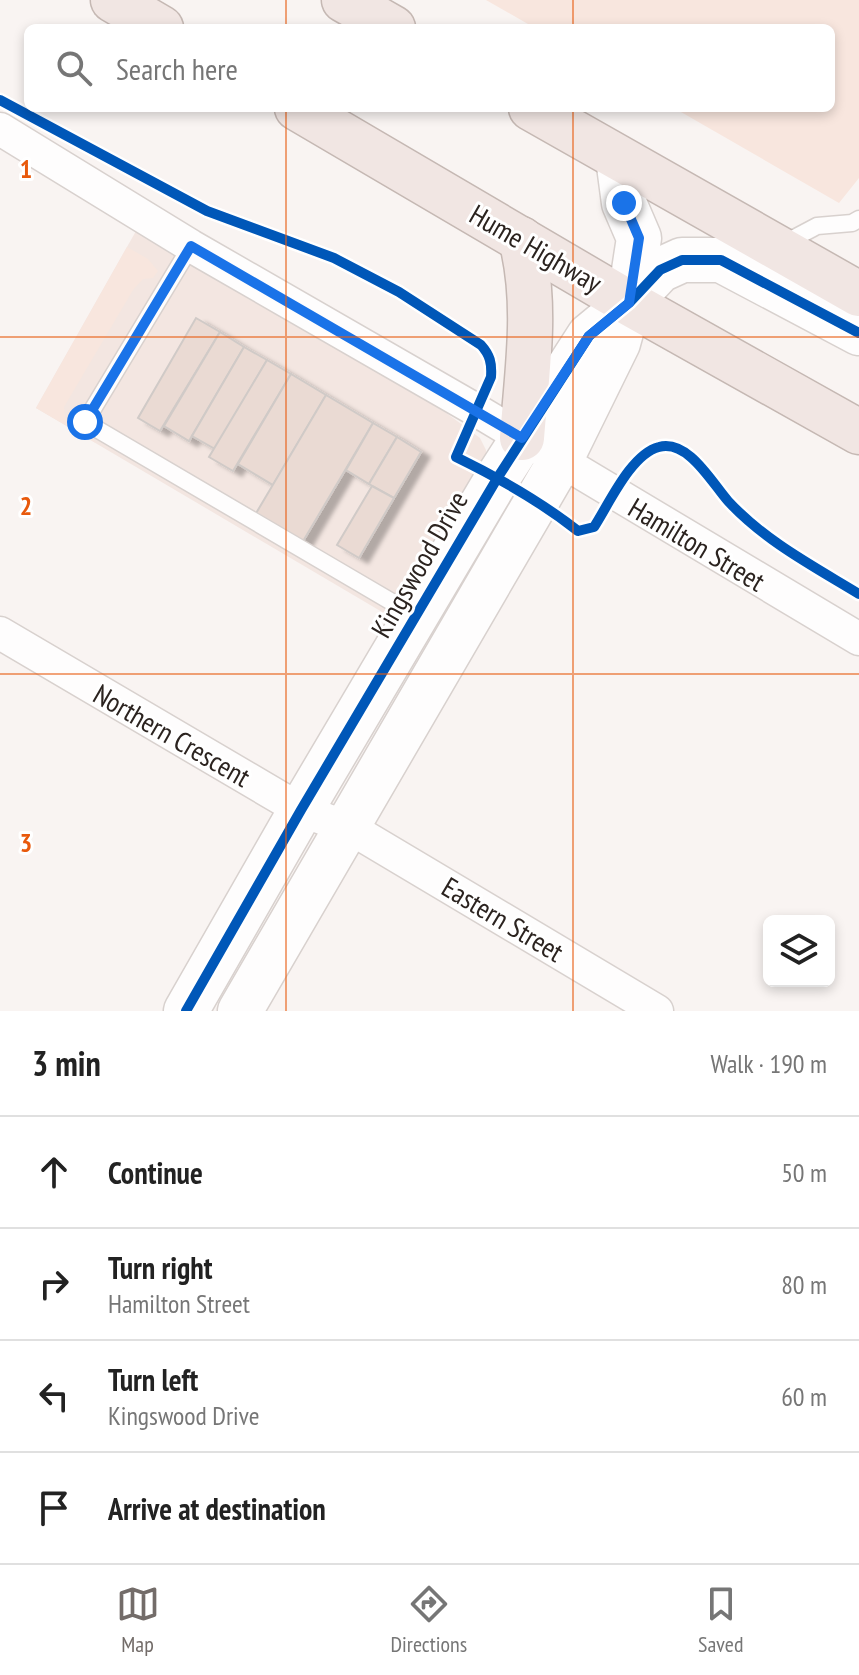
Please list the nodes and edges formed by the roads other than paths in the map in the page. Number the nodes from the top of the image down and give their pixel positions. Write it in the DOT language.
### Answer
graph roads {
  1 [pos="113,0"];
  2 [pos="344,0"];
  3 [pos="154,24"];
  4 [pos="386,24"];
  5 [pos="304,112"];
  6 [pos="538,112"];
  7 [pos="0,129"];
  8 [pos="618,158"];
  9 [pos="859,219"];
  10 [pos="521,239"];
  11 [pos="191,246"];
  12 [pos="778,247"];
  13 [pos="859,294"];
  14 [pos="629,303"];
  15 [pos="859,333"];
  16 [pos="859,432"];
  17 [pos="522,438"];
  18 [pos="560,461"];
  19 [pos="452,556"];
  20 [pos="492,579"];
  21 [pos="416,617"];
  22 [pos="0,633"];
  23 [pos="859,639"];
  24 [pos="301,810"];
  25 [pos="348,828"];
  26 [pos="186,1011"];
  27 [pos="240,1011"];
  28 [pos="657,1011"];
  1 -- 3 [label="highway"];
  2 -- 4 [label="highway"];
  5 -- 10 [label="highway, Hume Highway"];
  6 -- 8 [label="highway"];
  7 -- 11 [label="street, Hamilton Street"];
  8 -- 12 [label="highway"];
  8 -- 14 [label="street, Kingswood Drive"];
  9 -- 12 [label="lane"];
  10 -- 14 [label="highway, Hume Highway"];
  10 -- 17 [label="highway"];
  11 -- 17 [label="street, Hamilton Street"];
  11 -- 21 [label="lane"];
  12 -- 13 [label="highway"];
  14 -- 15 [label="street, Kingswood Drive"];
  14 -- 16 [label="highway, Hume Highway"];
  14 -- 17 [label="street, Kingswood Drive"];
  14 -- 18 [label="street, Kingswood Drive"];
  17 -- 18 [label="street, Hamilton Street"];
  17 -- 19 [label="street, Kingswood Drive"];
  18 -- 20 [label="street, Kingswood Drive"];
  18 -- 23 [label="street, Hamilton Street"];
  19 -- 20 [label="street"];
  19 -- 21 [label="street, Kingswood Drive"];
  20 -- 25 [label="street, Kingswood Drive"];
  21 -- 24 [label="street, Kingswood Drive"];
  22 -- 24 [label="street, Northern Crescent"];
  24 -- 25 [label="street, Northern Crescent"];
  24 -- 26 [label="street, Kingswood Drive"];
  25 -- 27 [label="street, Kingswood Drive"];
  25 -- 28 [label="street, Eastern Street"];
}
